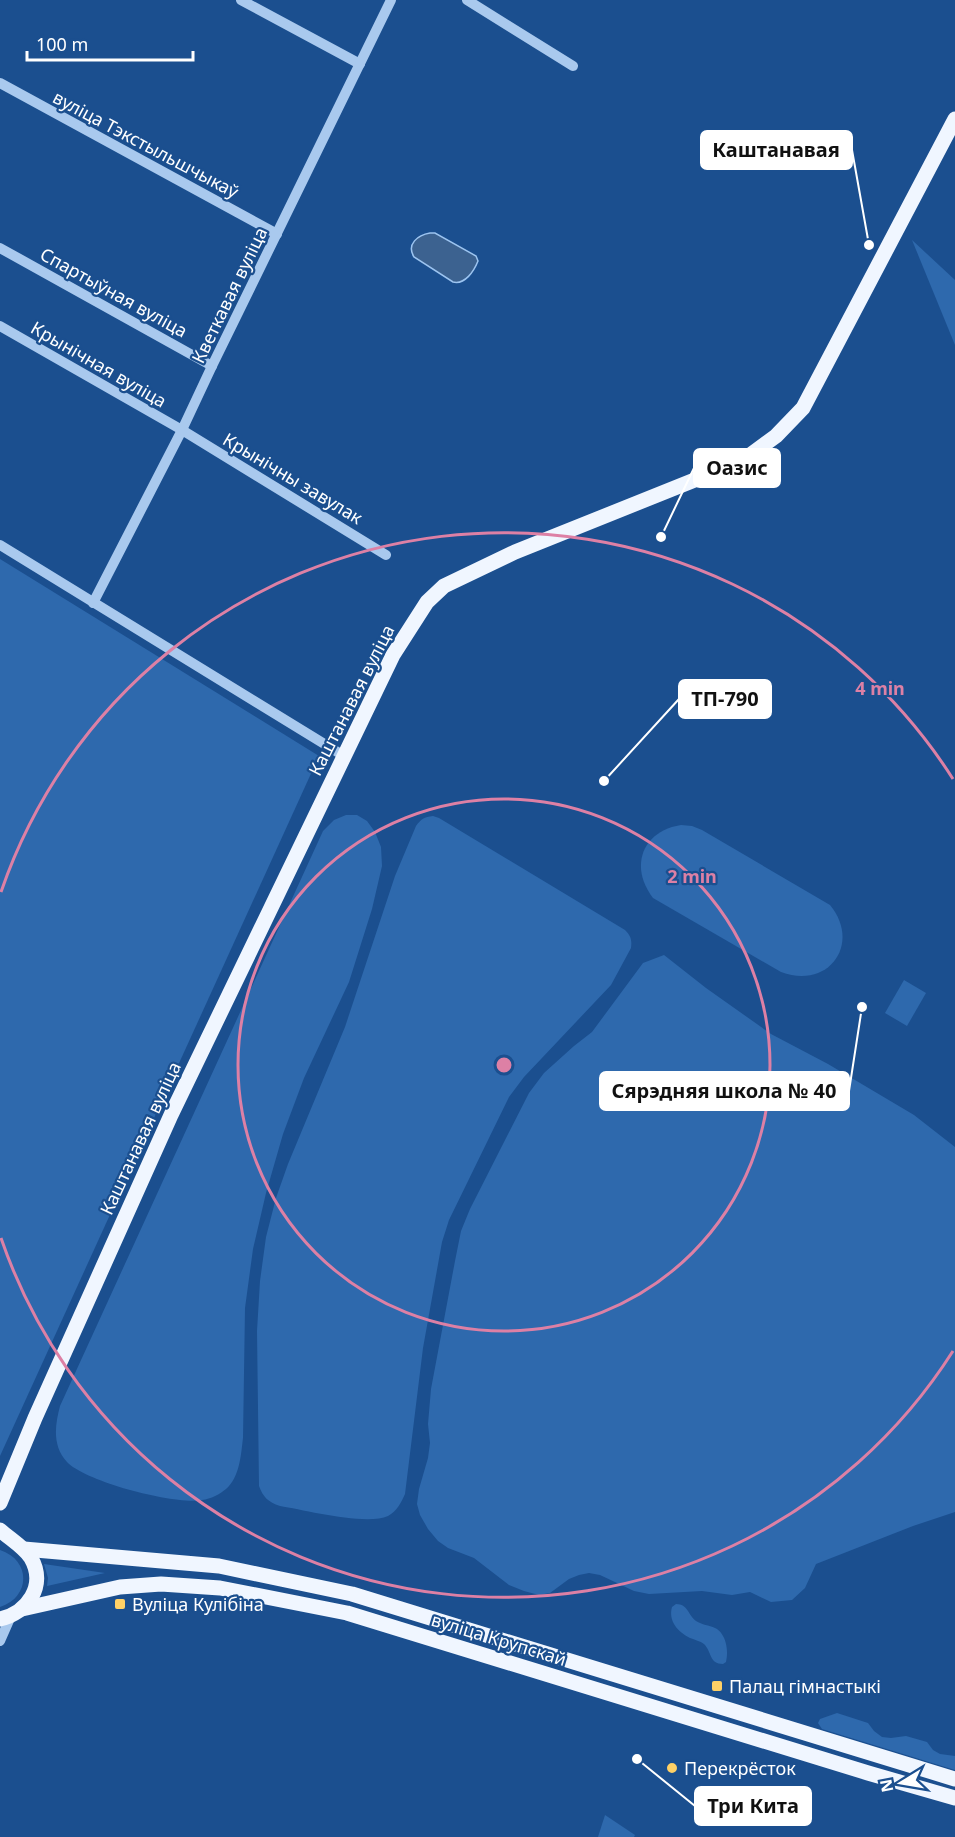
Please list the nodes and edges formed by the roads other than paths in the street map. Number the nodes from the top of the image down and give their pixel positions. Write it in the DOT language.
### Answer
graph roads {
  1 [pos="241,0"];
  2 [pos="392,0"];
  3 [pos="467,0"];
  4 [pos="360,64"];
  5 [pos="573,66"];
  6 [pos="0,83"];
  7 [pos="955,119"];
  8 [pos="277,234"];
  9 [pos="0,248"];
  10 [pos="0,326"];
  11 [pos="212,366"];
  12 [pos="182,430"];
  13 [pos="0,545"];
  14 [pos="386,555"];
  15 [pos="93,603"];
  16 [pos="344,756"];
  17 [pos="0,1503"];
  18 [pos="0,1530"];
  19 [pos="12,1542"];
  20 [pos="11,1615"];
  21 [pos="0,1641"];
  22 [pos="955,1779"];
  23 [pos="955,1798"];
  1 -- 4 [label="street"];
  2 -- 4 [label="street, Кветкавая вуліца"];
  3 -- 5 [label="street"];
  4 -- 8 [label="street, Кветкавая вуліца"];
  6 -- 8 [label="street, вуліца Тэкстыльшчыкаў"];
  7 -- 16 [label="main road, Каштанавая вуліца"];
  8 -- 11 [label="street, Кветкавая вуліца"];
  9 -- 11 [label="street, Спартыўная вуліца"];
  10 -- 12 [label="street, Крынічная вуліца"];
  11 -- 12 [label="street, Кветкавая вуліца"];
  12 -- 14 [label="street, Крынічны завулак"];
  12 -- 15 [label="street, Кветкавая вуліца"];
  13 -- 15 [label="street"];
  15 -- 16 [label="street"];
  16 -- 17 [label="main road, Каштанавая вуліца"];
  18 -- 19 [label="main road"];
  19 -- 20 [label="main road"];
  19 -- 22 [label="main road, вуліца Крупскай"];
  20 -- 21 [label="street"];
  20 -- 23 [label="main road, вуліца Крупскай"];
}
